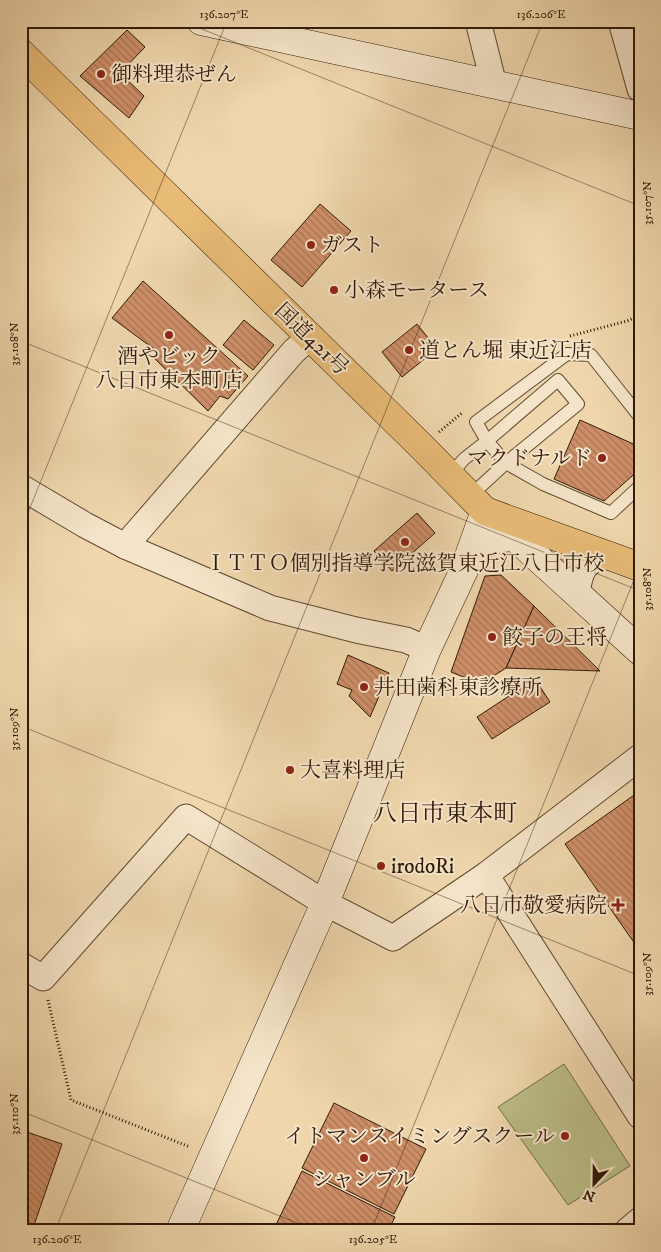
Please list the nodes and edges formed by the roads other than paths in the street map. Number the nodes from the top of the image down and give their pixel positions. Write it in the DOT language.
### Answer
graph roads {
  1 [pos="478,21"];
  2 [pos="621,21"];
  3 [pos="217,23"];
  4 [pos="21,53"];
  5 [pos="494,86"];
  6 [pos="640,89"];
  7 [pos="640,116"];
  8 [pos="310,337"];
  9 [pos="640,417"];
  10 [pos="487,441"];
  11 [pos="506,463"];
  12 [pos="450,475"];
  13 [pos="640,486"];
  14 [pos="21,487"];
  15 [pos="477,503"];
  16 [pos="516,538"];
  17 [pos="126,546"];
  18 [pos="605,554"];
  19 [pos="640,567"];
  20 [pos="464,570"];
  21 [pos="577,593"];
  22 [pos="427,649"];
  23 [pos="640,651"];
  24 [pos="640,757"];
  25 [pos="486,875"];
  26 [pos="325,903"];
  27 [pos="21,965"];
  28 [pos="640,1116"];
  29 [pos="640,1220"];
  30 [pos="180,1231"];
  31 [pos="627,1231"];
  1 -- 5 [label="street"];
  2 -- 6 [label="street"];
  3 -- 5 [label="street"];
  4 -- 8 [label="highway, 国道421号"];
  5 -- 7 [label="street"];
  8 -- 12 [label="highway, 国道421号"];
  8 -- 17 [label="street"];
  9 -- 10 [label="lane"];
  10 -- 11 [label="lane"];
  10 -- 11 [label="lane"];
  10 -- 12 [label="lane"];
  11 -- 13 [label="lane"];
  11 -- 15 [label="lane"];
  12 -- 15 [label="highway, 国道421号"];
  14 -- 17 [label="street"];
  15 -- 16 [label="street"];
  15 -- 18 [label="highway, 国道421号"];
  15 -- 20 [label="street"];
  16 -- 20 [label="street"];
  16 -- 21 [label="street"];
  17 -- 22 [label="street"];
  18 -- 19 [label="highway, 国道421号"];
  18 -- 21 [label="street"];
  20 -- 22 [label="street"];
  21 -- 23 [label="street"];
  22 -- 26 [label="street"];
  24 -- 25 [label="street"];
  25 -- 26 [label="street"];
  25 -- 28 [label="street"];
  26 -- 27 [label="street"];
  26 -- 30 [label="street"];
  29 -- 31 [label="street"];
}
